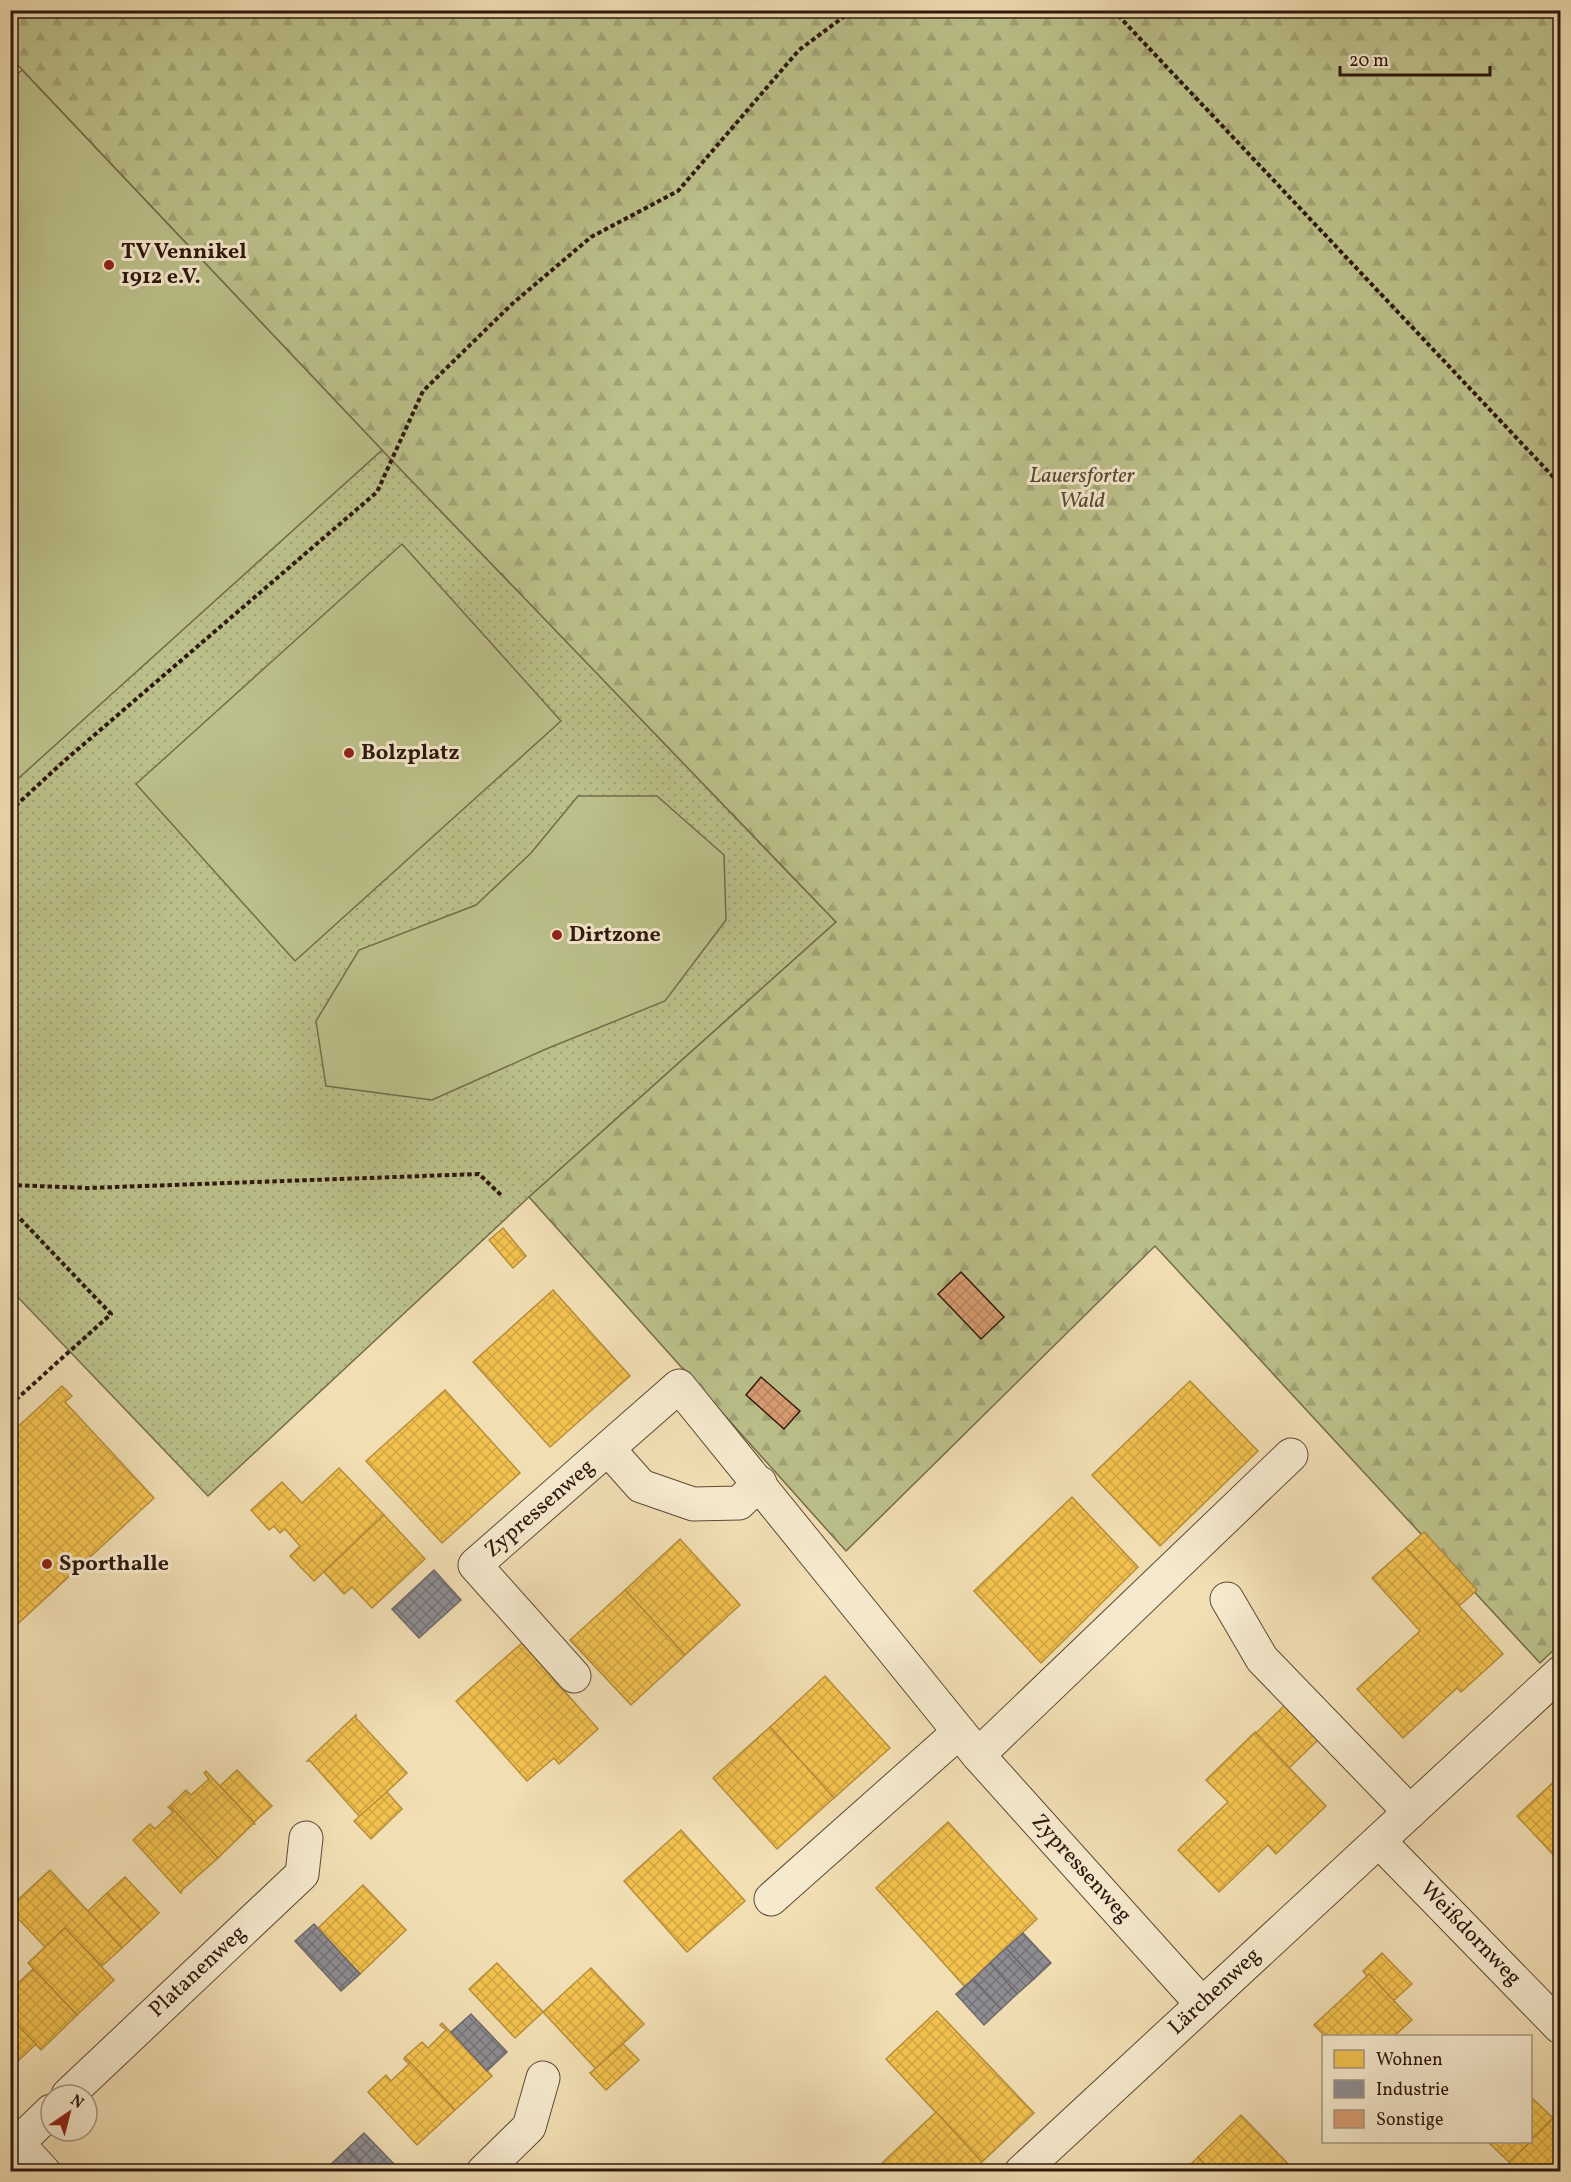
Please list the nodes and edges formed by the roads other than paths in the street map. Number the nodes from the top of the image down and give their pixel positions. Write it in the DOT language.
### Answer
graph roads {
  1 [pos="609,1450"];
  2 [pos="1291,1455"];
  3 [pos="760,1483"];
  4 [pos="1227,1599"];
  5 [pos="1560,1673"];
  6 [pos="574,1676"];
  7 [pos="969,1743"];
  8 [pos="1410,1812"];
  9 [pos="306,1838"];
  10 [pos="1379,1841"];
  11 [pos="771,1899"];
  12 [pos="1202,2004"];
  13 [pos="1560,2027"];
  14 [pos="543,2078"];
  15 [pos="81,2083"];
  16 [pos="39,2120"];
  17 [pos="14,2139"];
  18 [pos="45,2172"];
  19 [pos="483,2172"];
  20 [pos="1021,2172"];
  1 -- 3 [label="street, Zypressenweg"];
  1 -- 3 [label="street, Zypressenweg"];
  1 -- 6 [label="street, Zypressenweg"];
  2 -- 7 [label="street"];
  3 -- 7 [label="street, Zypressenweg"];
  4 -- 8 [label="street"];
  5 -- 8 [label="street, Lärchenweg"];
  7 -- 11 [label="street"];
  7 -- 12 [label="street, Zypressenweg"];
  8 -- 10 [label="street, Lärchenweg"];
  9 -- 15 [label="street, Platanenweg"];
  10 -- 12 [label="street, Lärchenweg"];
  10 -- 13 [label="street, Weißdornweg"];
  12 -- 20 [label="street, Lärchenweg"];
  14 -- 19 [label="street"];
  16 -- 17 [label="street"];
  17 -- 18 [label="street"];
}
